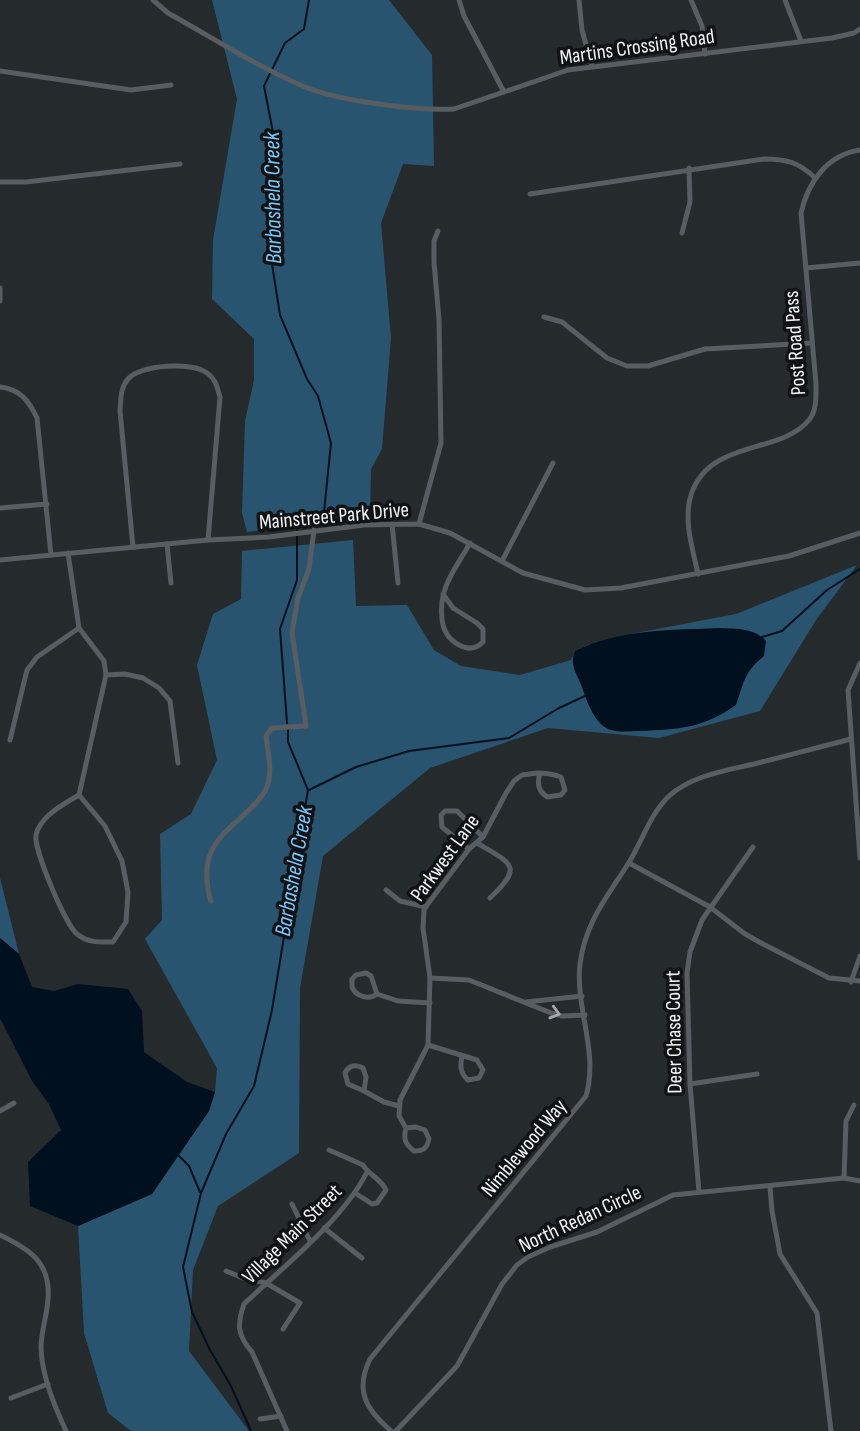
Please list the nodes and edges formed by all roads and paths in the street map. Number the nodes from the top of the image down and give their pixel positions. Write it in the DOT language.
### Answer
graph roads {
  1 [pos="153,0"];
  2 [pos="459,0"];
  3 [pos="579,0"];
  4 [pos="691,0"];
  5 [pos="785,0"];
  6 [pos="860,29"];
  7 [pos="801,41"];
  8 [pos="705,54"];
  9 [pos="592,66"];
  10 [pos="0,71"];
  11 [pos="170,85"];
  12 [pos="504,92"];
  13 [pos="860,150"];
  14 [pos="180,164"];
  15 [pos="690,168"];
  16 [pos="815,178"];
  17 [pos="0,182"];
  18 [pos="530,194"];
  19 [pos="438,231"];
  20 [pos="682,233"];
  21 [pos="860,263"];
  22 [pos="806,268"];
  23 [pos="0,288"];
  24 [pos="0,301"];
  25 [pos="544,317"];
  26 [pos="812,343"];
  27 [pos="0,387"];
  28 [pos="553,463"];
  29 [pos="47,504"];
  30 [pos="0,508"];
  31 [pos="393,524"];
  32 [pos="419,524"];
  33 [pos="314,530"];
  34 [pos="860,533"];
  35 [pos="208,540"];
  36 [pos="470,543"];
  37 [pos="167,544"];
  38 [pos="133,547"];
  39 [pos="68,553"];
  40 [pos="51,555"];
  41 [pos="0,560"];
  42 [pos="502,561"];
  43 [pos="698,574"];
  44 [pos="171,583"];
  45 [pos="398,583"];
  46 [pos="443,594"];
  47 [pos="79,628"];
  48 [pos="860,663"];
  49 [pos="106,675"];
  50 [pos="851,739"];
  51 [pos="10,740"];
  52 [pos="178,763"];
  53 [pos="540,773"];
  54 [pos="79,795"];
  55 [pos="483,837"];
  56 [pos="477,843"];
  57 [pos="753,847"];
  58 [pos="469,849"];
  59 [pos="860,858"];
  60 [pos="629,863"];
  61 [pos="386,890"];
  62 [pos="490,898"];
  63 [pos="211,901"];
  64 [pos="426,907"];
  65 [pos="710,907"];
  66 [pos="860,956"];
  67 [pos="430,978"];
  68 [pos="860,981"];
  69 [pos="851,982"];
  70 [pos="377,994"];
  71 [pos="582,996"];
  72 [pos="526,1002"];
  73 [pos="430,1003"];
  74 [pos="585,1015"];
  75 [pos="428,1045"];
  76 [pos="462,1056"];
  77 [pos="757,1074"];
  78 [pos="690,1084"];
  79 [pos="365,1091"];
  80 [pos="14,1103"];
  81 [pos="854,1105"];
  82 [pos="399,1106"];
  83 [pos="0,1111"];
  84 [pos="407,1128"];
  85 [pos="328,1150"];
  86 [pos="367,1172"];
  87 [pos="844,1178"];
  88 [pos="860,1181"];
  89 [pos="770,1187"];
  90 [pos="699,1192"];
  91 [pos="355,1194"];
  92 [pos="292,1204"];
  93 [pos="324,1228"];
  94 [pos="0,1235"];
  95 [pos="310,1241"];
  96 [pos="362,1258"];
  97 [pos="226,1271"];
  98 [pos="266,1283"];
  99 [pos="283,1329"];
  100 [pos="48,1384"];
  101 [pos="11,1398"];
  102 [pos="281,1416"];
  103 [pos="260,1419"];
  104 [pos="66,1431"];
  105 [pos="287,1431"];
  106 [pos="394,1431"];
  107 [pos="831,1431"];
  1 -- 12 [label="street, Martins Crossing Road"];
  2 -- 12 [label="street"];
  3 -- 9 [label="street"];
  4 -- 8 [label="street"];
  5 -- 7 [label="street"];
  6 -- 7 [label="street, Martins Crossing Road"];
  7 -- 8 [label="street, Martins Crossing Road"];
  8 -- 9 [label="street, Martins Crossing Road"];
  9 -- 12 [label="street, Martins Crossing Road"];
  10 -- 11 [label="street"];
  13 -- 16 [label="street, Post Road Pass"];
  14 -- 17 [label="street"];
  15 -- 16 [label="street"];
  15 -- 18 [label="street"];
  15 -- 20 [label="street"];
  16 -- 22 [label="street, Post Road Pass"];
  19 -- 32 [label="street"];
  21 -- 22 [label="street"];
  22 -- 26 [label="street, Post Road Pass"];
  23 -- 24 [label="street"];
  25 -- 26 [label="street"];
  26 -- 43 [label="street, Post Road Pass"];
  27 -- 29 [label="street"];
  28 -- 42 [label="street"];
  29 -- 30 [label="street"];
  29 -- 40 [label="street"];
  31 -- 32 [label="street, Mainstreet Park Drive"];
  31 -- 33 [label="street, Mainstreet Park Drive"];
  31 -- 45 [label="street"];
  32 -- 36 [label="street, Mainstreet Park Drive"];
  33 -- 35 [label="street, Mainstreet Park Drive"];
  33 -- 63 [label="street"];
  34 -- 43 [label="street, Mainstreet Park Drive"];
  35 -- 37 [label="street, Mainstreet Park Drive"];
  35 -- 38 [label="street"];
  36 -- 42 [label="street, Mainstreet Park Drive"];
  36 -- 46 [label="street"];
  37 -- 38 [label="street, Mainstreet Park Drive"];
  37 -- 44 [label="street"];
  38 -- 39 [label="street, Mainstreet Park Drive"];
  39 -- 40 [label="street, Mainstreet Park Drive"];
  39 -- 47 [label="street"];
  40 -- 41 [label="street, Mainstreet Park Drive"];
  42 -- 43 [label="street, Mainstreet Park Drive"];
  46 -- 46 [label="street"];
  47 -- 49 [label="street"];
  47 -- 51 [label="street"];
  48 -- 50 [label="street"];
  49 -- 52 [label="street"];
  49 -- 54 [label="street"];
  50 -- 59 [label="street"];
  50 -- 60 [label="street, Nimblewood Way"];
  53 -- 53 [label="street"];
  53 -- 55 [label="street, Parkwest Lane"];
  54 -- 54 [label="street"];
  55 -- 56 [label="street, Parkwest Lane"];
  55 -- 58 [label="street"];
  56 -- 58 [label="street, Parkwest Lane"];
  56 -- 62 [label="street"];
  57 -- 65 [label="street, Deer Chase Court"];
  58 -- 64 [label="street, Parkwest Lane"];
  60 -- 65 [label="street"];
  60 -- 71 [label="street, Nimblewood Way"];
  61 -- 64 [label="street"];
  64 -- 67 [label="street, Parkwest Lane"];
  65 -- 69 [label="street"];
  65 -- 78 [label="street, Deer Chase Court"];
  66 -- 69 [label="street"];
  67 -- 72 [label="street"];
  67 -- 73 [label="street, Parkwest Lane"];
  68 -- 69 [label="street"];
  70 -- 70 [label="street"];
  70 -- 73 [label="street"];
  71 -- 72 [label="street"];
  71 -- 74 [label="street, Nimblewood Way"];
  72 -- 74 [label="street, one-way"];
  73 -- 75 [label="street, Parkwest Lane"];
  74 -- 106 [label="street, Nimblewood Way"];
  75 -- 76 [label="street"];
  75 -- 82 [label="street, Parkwest Lane"];
  76 -- 76 [label="street"];
  77 -- 78 [label="street"];
  78 -- 90 [label="street, Deer Chase Court"];
  79 -- 79 [label="street"];
  79 -- 82 [label="street"];
  80 -- 83 [label="street"];
  81 -- 87 [label="street"];
  82 -- 84 [label="street"];
  84 -- 84 [label="street"];
  85 -- 86 [label="street"];
  86 -- 91 [label="street, Village Main Street"];
  86 -- 91 [label="street"];
  87 -- 88 [label="street, North Redan Circle"];
  87 -- 89 [label="street, North Redan Circle"];
  89 -- 90 [label="street, North Redan Circle"];
  89 -- 107 [label="street"];
  90 -- 106 [label="street, North Redan Circle"];
  91 -- 93 [label="street, Village Main Street"];
  92 -- 95 [label="street"];
  93 -- 95 [label="street, Village Main Street"];
  93 -- 96 [label="street"];
  94 -- 100 [label="street"];
  95 -- 98 [label="street, Village Main Street"];
  97 -- 98 [label="street"];
  98 -- 99 [label="street"];
  98 -- 102 [label="street, Village Main Street"];
  100 -- 101 [label="street"];
  100 -- 104 [label="street"];
  102 -- 103 [label="street"];
  102 -- 105 [label="street, Village Main Street"];
}
